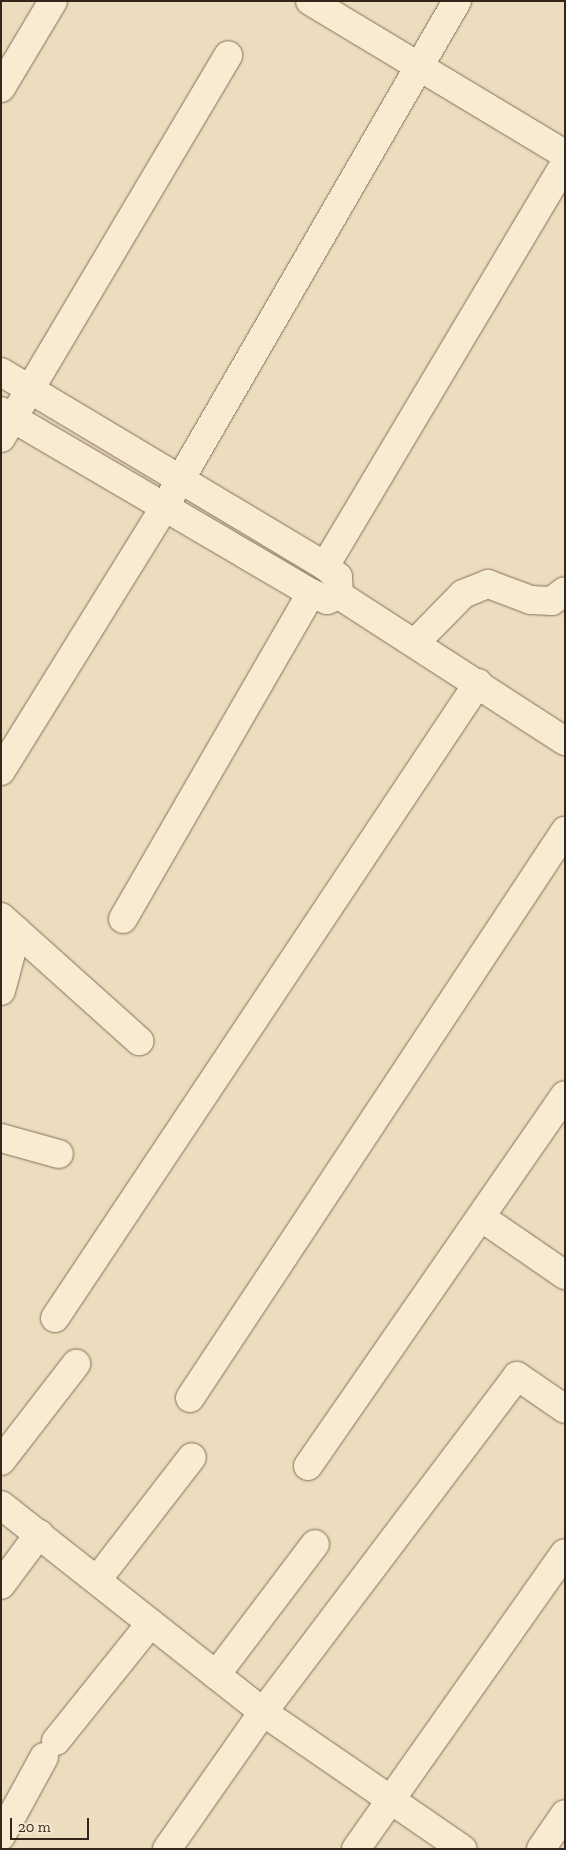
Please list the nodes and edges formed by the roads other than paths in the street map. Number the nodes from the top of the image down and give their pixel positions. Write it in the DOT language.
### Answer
graph roads {
  1 [pos="53,1"];
  2 [pos="310,1"];
  3 [pos="457,1"];
  4 [pos="228,55"];
  5 [pos="418,66"];
  6 [pos="1,88"];
  7 [pos="565,154"];
  8 [pos="565,163"];
  9 [pos="1,372"];
  10 [pos="28,389"];
  11 [pos="5,422"];
  12 [pos="180,479"];
  13 [pos="165,506"];
  14 [pos="325,566"];
  15 [pos="311,593"];
  16 [pos="339,595"];
  17 [pos="560,600"];
  18 [pos="416,642"];
  19 [pos="478,684"];
  20 [pos="565,740"];
  21 [pos="1,771"];
  22 [pos="565,831"];
  23 [pos="123,919"];
  24 [pos="9,924"];
  25 [pos="1,991"];
  26 [pos="139,1041"];
  27 [pos="565,1095"];
  28 [pos="1,1138"];
  29 [pos="59,1154"];
  30 [pos="482,1218"];
  31 [pos="565,1275"];
  32 [pos="55,1318"];
  33 [pos="76,1364"];
  34 [pos="190,1398"];
  35 [pos="565,1409"];
  36 [pos="192,1457"];
  37 [pos="1,1461"];
  38 [pos="308,1466"];
  39 [pos="1,1505"];
  40 [pos="39,1534"];
  41 [pos="315,1544"];
  42 [pos="565,1553"];
  43 [pos="97,1580"];
  44 [pos="1,1585"];
  45 [pos="151,1623"];
  46 [pos="216,1675"];
  47 [pos="263,1712"];
  48 [pos="391,1800"];
  49 [pos="565,1814"];
  50 [pos="1,1836"];
  51 [pos="167,1849"];
  52 [pos="356,1849"];
  53 [pos="462,1849"];
  54 [pos="541,1849"];
  1 -- 6 [label="street"];
  2 -- 5 [label="street"];
  3 -- 5 [label="street"];
  4 -- 10 [label="street"];
  5 -- 7 [label="street"];
  5 -- 12 [label="street"];
  8 -- 14 [label="street"];
  9 -- 10 [label="street"];
  10 -- 11 [label="street"];
  10 -- 12 [label="street"];
  11 -- 13 [label="street"];
  12 -- 13 [label="street"];
  12 -- 14 [label="street"];
  13 -- 15 [label="street"];
  13 -- 21 [label="street"];
  14 -- 16 [label="street"];
  15 -- 16 [label="street"];
  15 -- 23 [label="street"];
  16 -- 18 [label="street"];
  17 -- 18 [label="street"];
  18 -- 19 [label="street"];
  19 -- 20 [label="street"];
  19 -- 32 [label="street"];
  22 -- 34 [label="street"];
  24 -- 25 [label="street"];
  24 -- 26 [label="street"];
  27 -- 30 [label="street"];
  28 -- 29 [label="street"];
  30 -- 31 [label="street"];
  30 -- 38 [label="street"];
  33 -- 37 [label="street"];
  35 -- 47 [label="street"];
  36 -- 43 [label="street"];
  39 -- 40 [label="street"];
  40 -- 43 [label="street"];
  40 -- 44 [label="street"];
  41 -- 46 [label="street"];
  42 -- 48 [label="street"];
  43 -- 45 [label="street"];
  45 -- 46 [label="street"];
  45 -- 50 [label="street"];
  46 -- 47 [label="street"];
  47 -- 48 [label="street"];
  47 -- 51 [label="street"];
  48 -- 52 [label="street"];
  48 -- 53 [label="street"];
  49 -- 54 [label="street"];
}
